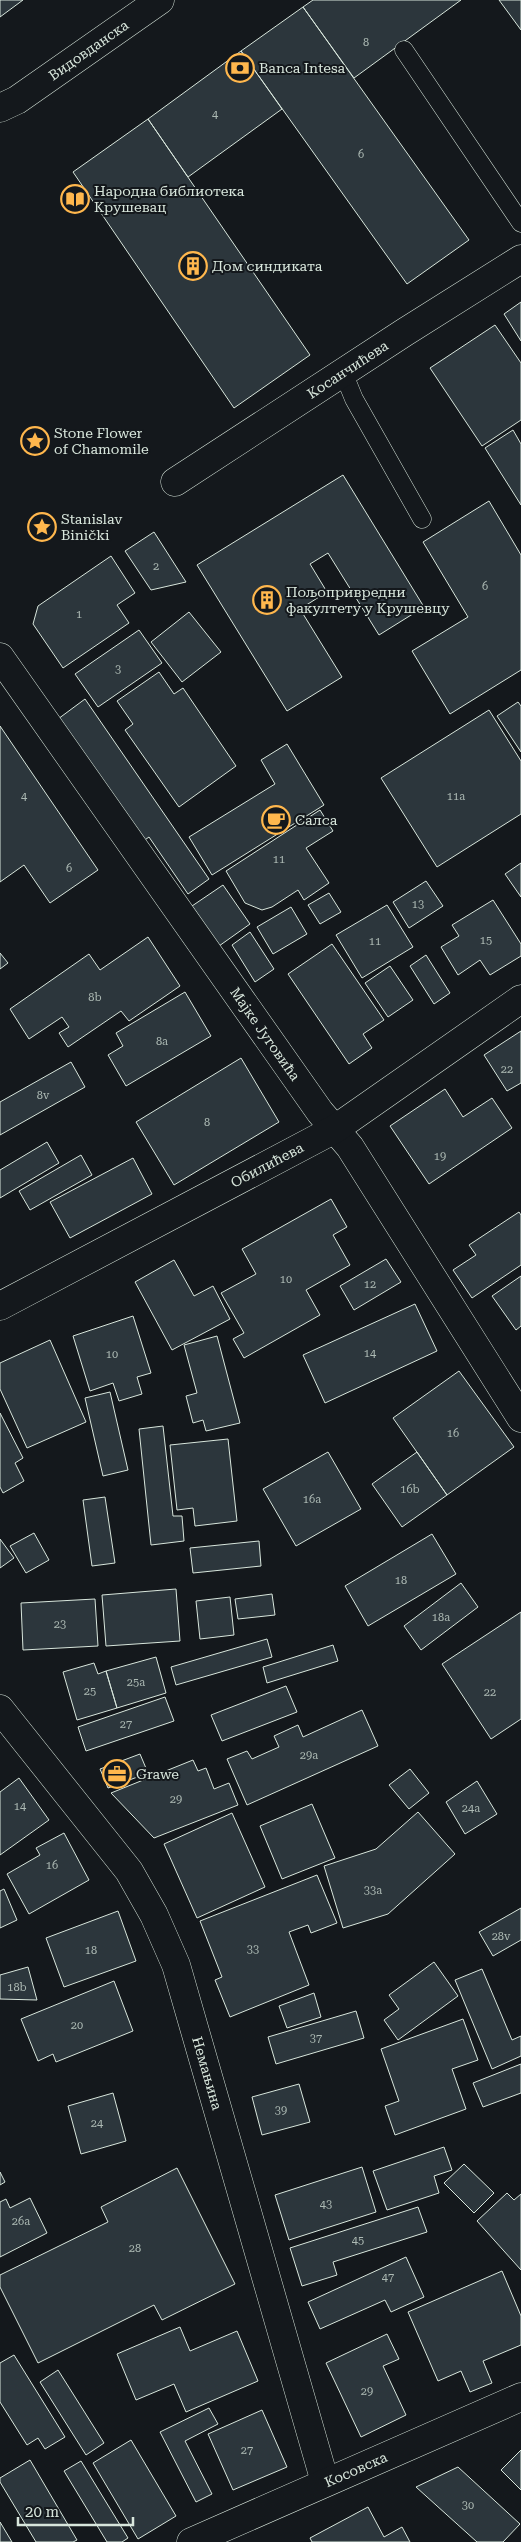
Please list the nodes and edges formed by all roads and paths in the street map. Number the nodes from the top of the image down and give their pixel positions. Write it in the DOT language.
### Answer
graph roads {
  1 [pos="160,0"];
  2 [pos="404,50"];
  3 [pos="6,109"];
  4 [pos="521,223"];
  5 [pos="521,259"];
  6 [pos="344,372"];
  7 [pos="175,482"];
  8 [pos="422,519"];
  9 [pos="0,657"];
  10 [pos="521,999"];
  11 [pos="335,1129"];
  12 [pos="0,1306"];
  13 [pos="521,1418"];
  14 [pos="0,1710"];
  15 [pos="521,2397"];
  16 [pos="326,2482"];
  17 [pos="191,2542"];
  1 -- 3 [label="street, Видовданска"];
  2 -- 4 [label="lane"];
  5 -- 6 [label="street, Косанчићева"];
  6 -- 7 [label="street, Косанчићева"];
  6 -- 8 [label="lane"];
  9 -- 11 [label="street, Мајке Југовића"];
  10 -- 11 [label="street, Обилићева"];
  11 -- 12 [label="street, Обилићева"];
  11 -- 13 [label="street, Мајке Југовића"];
  14 -- 16 [label="street, Немањина"];
  15 -- 16 [label="street, Косовска"];
  16 -- 17 [label="street, Косовска"];
}
